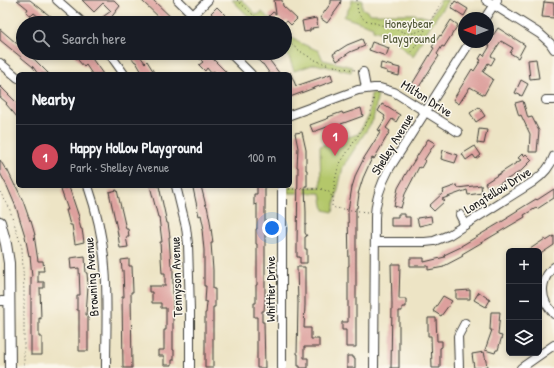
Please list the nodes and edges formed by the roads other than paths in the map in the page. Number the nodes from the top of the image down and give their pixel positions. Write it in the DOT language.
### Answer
graph roads {
  1 [pos="57,0"];
  2 [pos="178,0"];
  3 [pos="208,0"];
  4 [pos="486,0"];
  5 [pos="495,2"];
  6 [pos="489,12"];
  7 [pos="193,15"];
  8 [pos="75,16"];
  9 [pos="466,48"];
  10 [pos="554,49"];
  11 [pos="114,60"];
  12 [pos="237,60"];
  13 [pos="0,63"];
  14 [pos="123,72"];
  15 [pos="249,72"];
  16 [pos="363,72"];
  17 [pos="16,76"];
  18 [pos="366,88"];
  19 [pos="426,112"];
  20 [pos="292,114"];
  21 [pos="458,132"];
  22 [pos="554,156"];
  23 [pos="89,188"];
  24 [pos="176,188"];
  25 [pos="282,188"];
  26 [pos="460,215"];
  27 [pos="0,222"];
  28 [pos="465,224"];
  29 [pos="375,242"];
  30 [pos="554,267"];
  31 [pos="5,301"];
  32 [pos="554,314"];
  33 [pos="465,323"];
  34 [pos="554,345"];
  35 [pos="10,368"];
  36 [pos="106,368"];
  37 [pos="190,368"];
  38 [pos="282,368"];
  39 [pos="374,368"];
  40 [pos="459,368"];
  41 [pos="521,368"];
  1 -- 8 [label="street"];
  2 -- 7 [label="street"];
  3 -- 7 [label="street"];
  4 -- 5 [label="street"];
  5 -- 6 [label="street"];
  5 -- 10 [label="street"];
  9 -- 19 [label="street, Shelley Avenue"];
  11 -- 14 [label="street"];
  12 -- 15 [label="street"];
  13 -- 17 [label="street"];
  16 -- 18 [label="street"];
  18 -- 19 [label="street, Milton Drive"];
  18 -- 20 [label="street, Milton Drive"];
  19 -- 21 [label="street, Milton Drive"];
  19 -- 29 [label="street, Shelley Avenue"];
  22 -- 28 [label="street, Longfellow Drive"];
  23 -- 36 [label="street, Browning Avenue"];
  24 -- 37 [label="street, Tennyson Avenue"];
  25 -- 38 [label="street, Whittier Drive"];
  26 -- 28 [label="street, Longfellow Drive"];
  27 -- 31 [label="main road"];
  28 -- 29 [label="street, Longfellow Drive"];
  29 -- 39 [label="street, Shelley Avenue"];
  30 -- 32 [label="street"];
  31 -- 35 [label="main road"];
  33 -- 40 [label="street"];
  34 -- 41 [label="street"];
}
